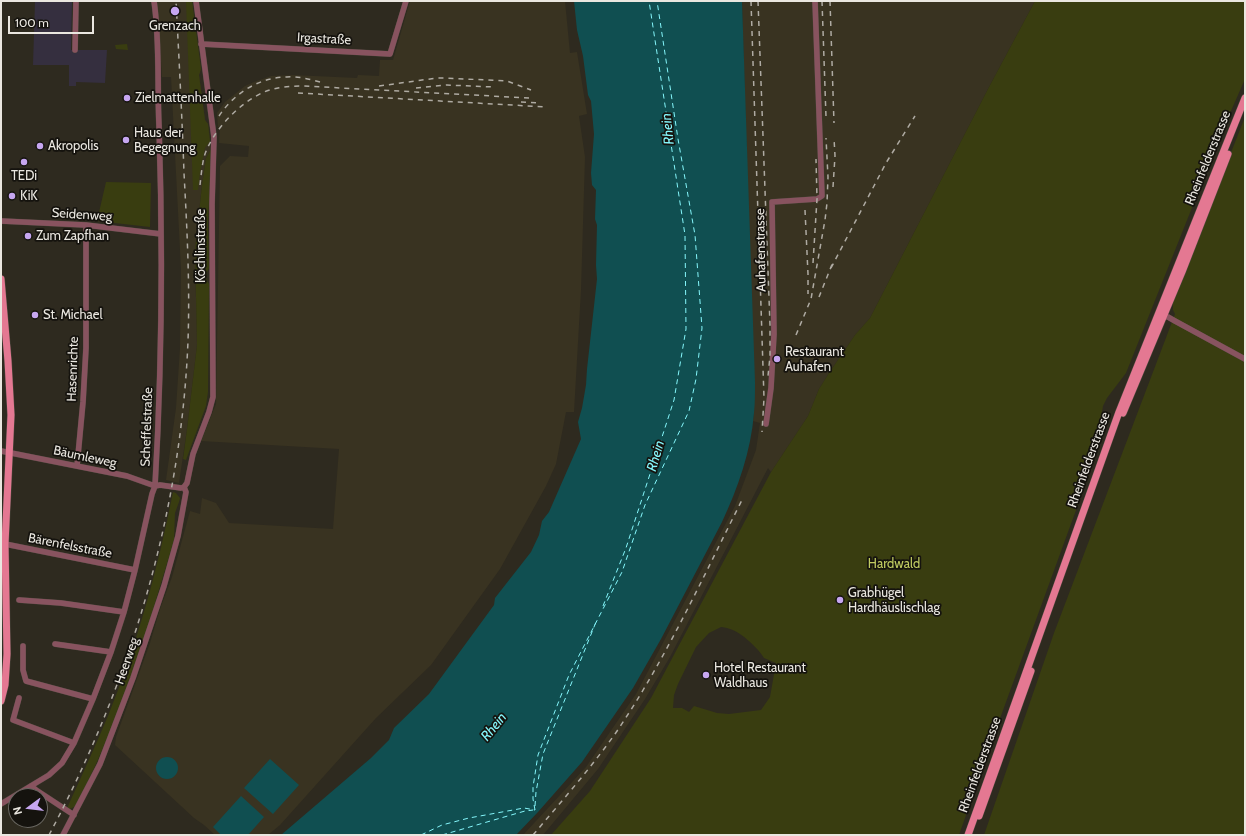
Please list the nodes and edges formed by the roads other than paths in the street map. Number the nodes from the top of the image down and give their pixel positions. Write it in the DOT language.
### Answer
graph roads {
  1 [pos="76,1"];
  2 [pos="154,1"];
  3 [pos="196,1"];
  4 [pos="406,1"];
  5 [pos="815,1"];
  6 [pos="201,44"];
  7 [pos="75,50"];
  8 [pos="1245,98"];
  9 [pos="1245,110"];
  10 [pos="1,221"];
  11 [pos="86,225"];
  12 [pos="161,234"];
  13 [pos="1,279"];
  14 [pos="1161,316"];
  15 [pos="1245,359"];
  16 [pos="766,424"];
  17 [pos="1,451"];
  18 [pos="10,452"];
  19 [pos="77,466"];
  20 [pos="156,486"];
  21 [pos="183,488"];
  22 [pos="3,545"];
  23 [pos="135,570"];
  24 [pos="19,600"];
  25 [pos="124,612"];
  26 [pos="55,644"];
  27 [pos="23,646"];
  28 [pos="111,652"];
  29 [pos="19,698"];
  30 [pos="93,699"];
  31 [pos="1,701"];
  32 [pos="74,743"];
  33 [pos="31,786"];
  34 [pos="1,804"];
  35 [pos="74,815"];
  36 [pos="63,835"];
  37 [pos="968,835"];
  38 [pos="972,835"];
  1 -- 7 [label="street"];
  2 -- 12 [label="street, Scheffelstraße"];
  3 -- 6 [label="street, Köchlinstraße"];
  4 -- 6 [label="street, Irgastraße"];
  5 -- 16 [label="street, Auhafenstrasse"];
  6 -- 21 [label="street, Köchlinstraße"];
  8 -- 14 [label="main road, Rheinfelderstrasse"];
  9 -- 14 [label="main road, Rheinfelderstrasse"];
  10 -- 11 [label="street, Seidenweg"];
  11 -- 12 [label="street, Seidenweg"];
  11 -- 19 [label="street, Hasenrichte"];
  12 -- 20 [label="street, Scheffelstraße"];
  13 -- 18 [label="main road"];
  14 -- 15 [label="street"];
  14 -- 37 [label="main road, Rheinfelderstrasse"];
  14 -- 38 [label="main road, Rheinfelderstrasse"];
  17 -- 18 [label="street, Bäumleweg"];
  18 -- 19 [label="street, Bäumleweg"];
  18 -- 22 [label="main road"];
  19 -- 20 [label="street, Bäumleweg"];
  20 -- 21 [label="street"];
  20 -- 23 [label="street, Scheffelstraße"];
  21 -- 35 [label="street, Heerweg"];
  22 -- 23 [label="street, Bärenfelsstraße"];
  22 -- 31 [label="main road"];
  23 -- 25 [label="street, Scheffelstraße"];
  24 -- 25 [label="street"];
  25 -- 28 [label="street, Scheffelstraße"];
  26 -- 28 [label="street"];
  27 -- 30 [label="street"];
  28 -- 30 [label="street, Scheffelstraße"];
  29 -- 32 [label="street"];
  30 -- 32 [label="street, Scheffelstraße"];
  32 -- 33 [label="street, Scheffelstraße"];
  33 -- 34 [label="street, Scheffelstraße"];
  33 -- 35 [label="street"];
  35 -- 36 [label="street, Heerweg"];
}
